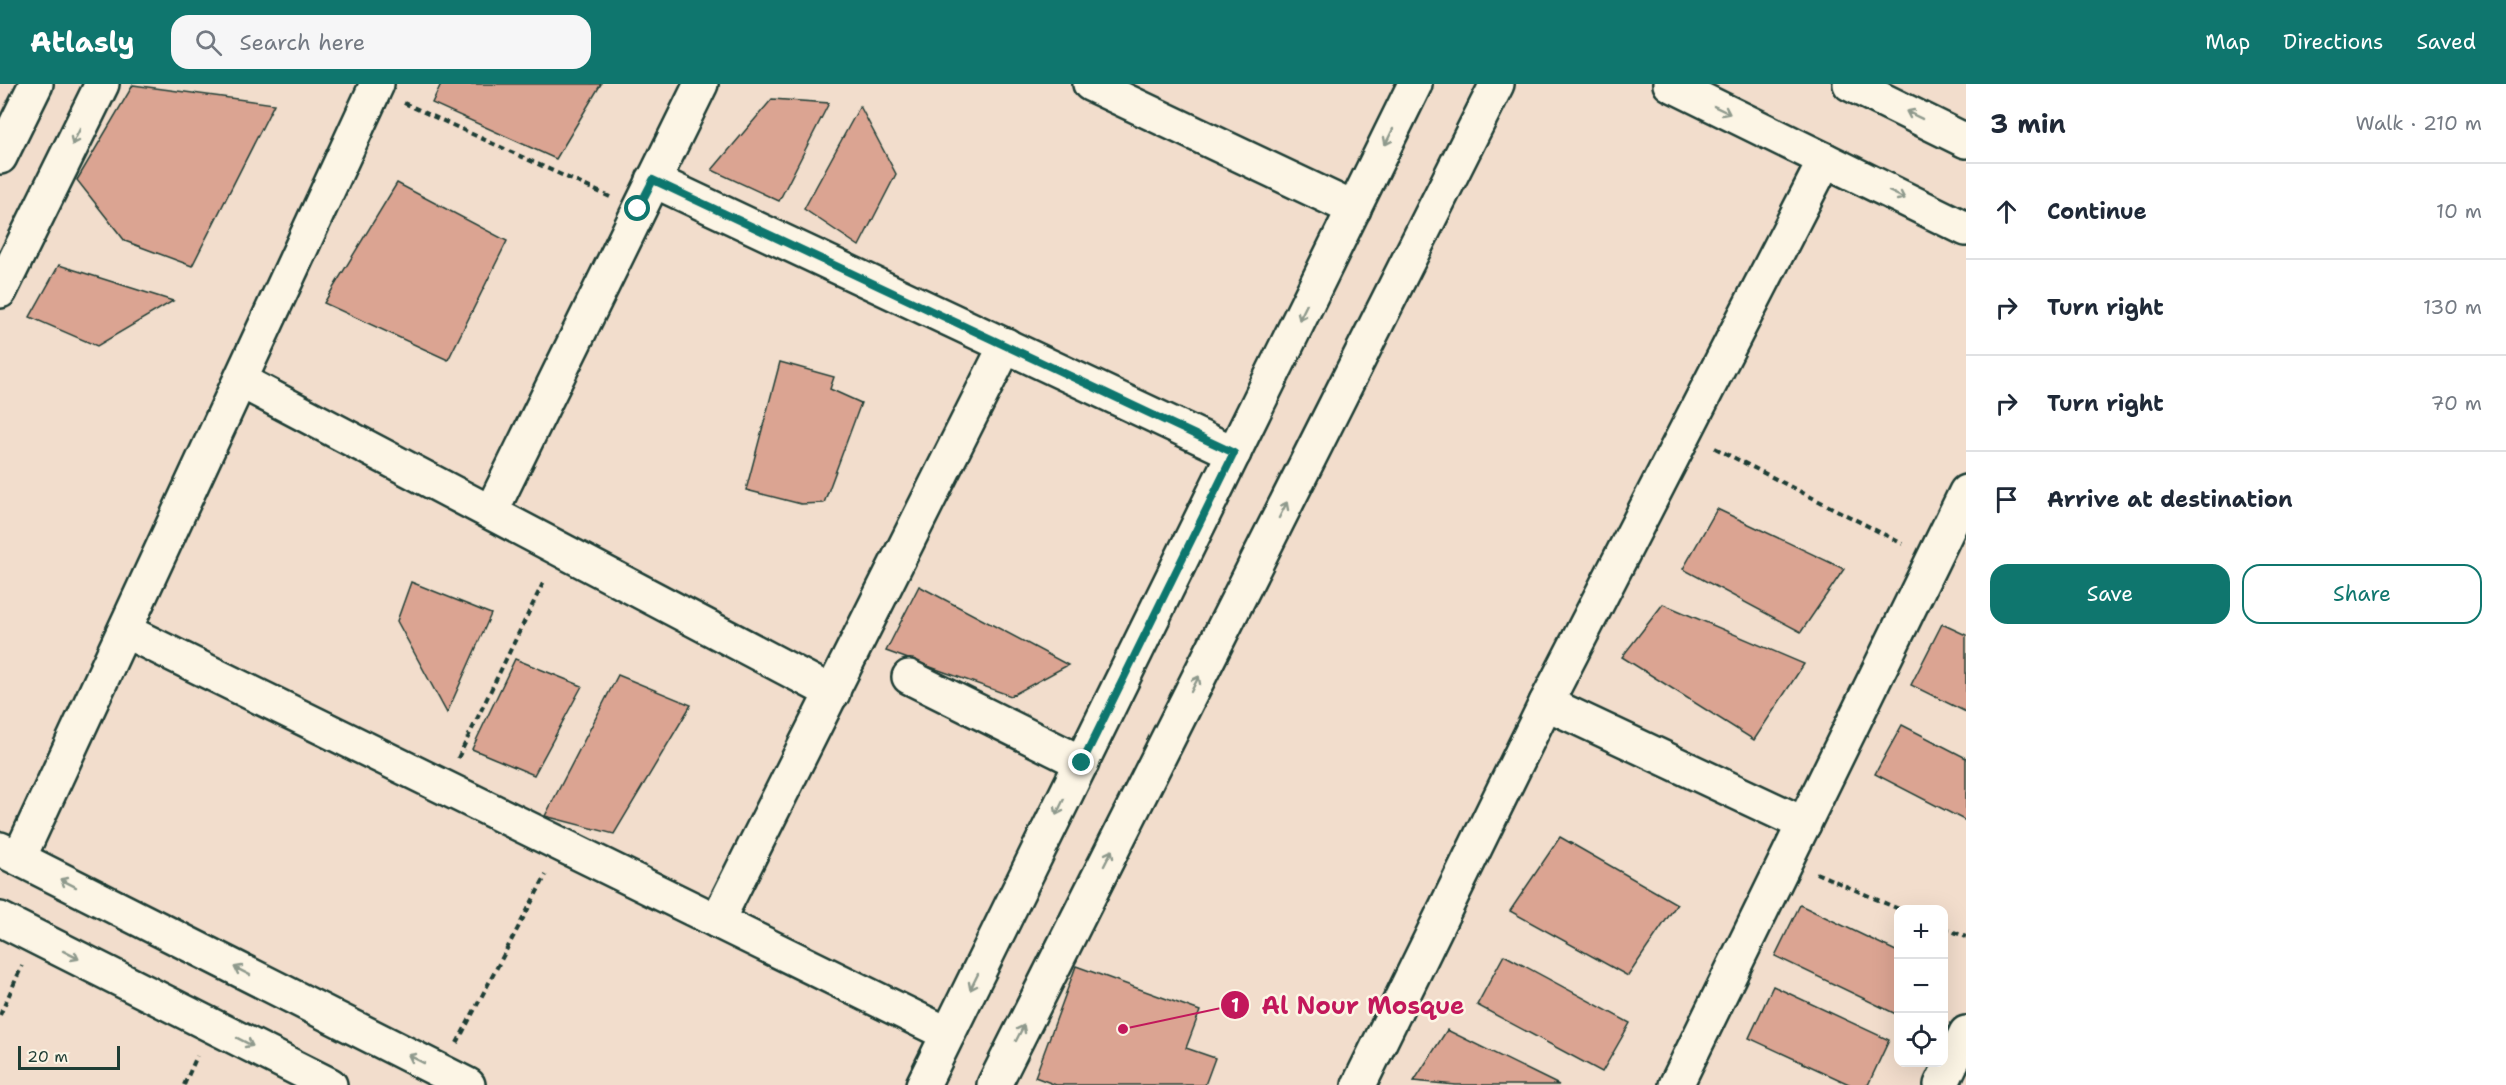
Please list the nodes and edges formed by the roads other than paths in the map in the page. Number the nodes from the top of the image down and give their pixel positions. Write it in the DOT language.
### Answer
graph roads {
  1 [pos="36,84"];
  2 [pos="102,84"];
  3 [pos="701,84"];
  4 [pos="1090,84"];
  5 [pos="1415,84"];
  6 [pos="1497,84"];
  7 [pos="1670,84"];
  8 [pos="1850,84"];
  9 [pos="376,87"];
  10 [pos="1966,141"];
  11 [pos="0,157"];
  12 [pos="1825,160"];
  13 [pos="653,180"];
  14 [pos="1354,209"];
  15 [pos="1966,229"];
  16 [pos="0,291"];
  17 [pos="1006,345"];
  18 [pos="241,381"];
  19 [pos="1234,453"];
  20 [pos="1966,492"];
  21 [pos="491,512"];
  22 [pos="1958,530"];
  23 [pos="125,631"];
  24 [pos="909,677"];
  25 [pos="833,693"];
  26 [pos="1546,703"];
  27 [pos="1082,763"];
  28 [pos="1804,824"];
  29 [pos="10,853"];
  30 [pos="0,919"];
  31 [pos="717,921"];
  32 [pos="1966,1033"];
  33 [pos="948,1034"];
  34 [pos="455,1079"];
  35 [pos="330,1085"];
  36 [pos="923,1085"];
  37 [pos="994,1085"];
  38 [pos="1359,1085"];
  39 [pos="1676,1085"];
  40 [pos="1941,1085"];
  1 -- 11 [label="street"];
  2 -- 16 [label="street, one-way"];
  3 -- 13 [label="street"];
  4 -- 14 [label="street"];
  5 -- 14 [label="street, one-way"];
  37 -- 6 [label="street, one-way"];
  7 -- 12 [label="street, one-way"];
  10 -- 8 [label="street, one-way"];
  9 -- 18 [label="street"];
  12 -- 15 [label="street, one-way"];
  12 -- 26 [label="street"];
  13 -- 17 [label="street"];
  13 -- 21 [label="street"];
  14 -- 19 [label="street, one-way"];
  17 -- 19 [label="street"];
  17 -- 25 [label="street"];
  18 -- 21 [label="street"];
  18 -- 23 [label="street"];
  19 -- 27 [label="street"];
  20 -- 22 [label="street"];
  21 -- 25 [label="street"];
  22 -- 28 [label="street"];
  23 -- 29 [label="street"];
  23 -- 31 [label="street"];
  24 -- 27 [label="street"];
  25 -- 31 [label="street"];
  26 -- 28 [label="street"];
  26 -- 38 [label="street"];
  27 -- 33 [label="street, one-way"];
  28 -- 39 [label="street"];
  34 -- 29 [label="street, one-way"];
  30 -- 35 [label="street, one-way"];
  31 -- 33 [label="street"];
  32 -- 40 [label="street"];
  33 -- 36 [label="street"];
}
